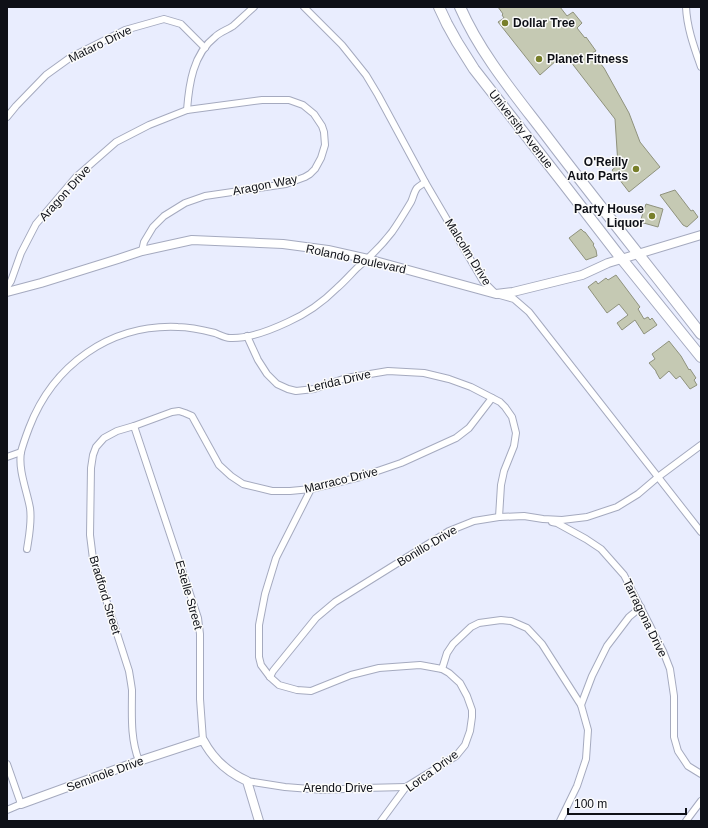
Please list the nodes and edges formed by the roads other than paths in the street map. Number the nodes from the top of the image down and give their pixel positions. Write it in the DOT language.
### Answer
graph roads {
  1 [pos="254,7"];
  2 [pos="304,7"];
  3 [pos="439,7"];
  4 [pos="460,7"];
  5 [pos="686,7"];
  6 [pos="205,48"];
  7 [pos="701,67"];
  8 [pos="188,110"];
  9 [pos="7,117"];
  10 [pos="425,182"];
  11 [pos="701,235"];
  12 [pos="142,251"];
  13 [pos="639,254"];
  14 [pos="368,259"];
  15 [pos="622,259"];
  16 [pos="7,287"];
  17 [pos="7,292"];
  18 [pos="496,294"];
  19 [pos="701,334"];
  20 [pos="248,336"];
  21 [pos="701,357"];
  22 [pos="492,398"];
  23 [pos="134,426"];
  24 [pos="701,445"];
  25 [pos="21,452"];
  26 [pos="7,457"];
  27 [pos="658,477"];
  28 [pos="311,489"];
  29 [pos="499,517"];
  30 [pos="543,519"];
  31 [pos="701,532"];
  32 [pos="27,549"];
  33 [pos="641,607"];
  34 [pos="442,669"];
  35 [pos="270,677"];
  36 [pos="581,706"];
  37 [pos="203,740"];
  38 [pos="139,761"];
  39 [pos="7,764"];
  40 [pos="701,774"];
  41 [pos="247,781"];
  42 [pos="406,787"];
  43 [pos="701,801"];
  44 [pos="22,804"];
  45 [pos="7,810"];
  46 [pos="259,821"];
  47 [pos="381,821"];
  48 [pos="560,821"];
  49 [pos="686,821"];
  1 -- 6 [label="street"];
  2 -- 10 [label="street, Malcolm Drive"];
  3 -- 15 [label="main road, University Avenue"];
  4 -- 13 [label="main road, University Avenue"];
  5 -- 7 [label="street"];
  6 -- 8 [label="street"];
  6 -- 9 [label="street, Mataro Drive"];
  8 -- 12 [label="street, Aragon Way"];
  8 -- 16 [label="street, Aragon Drive"];
  10 -- 14 [label="street"];
  10 -- 18 [label="street, Malcolm Drive"];
  11 -- 13 [label="street, Rolando Boulevard"];
  12 -- 14 [label="street, Rolando Boulevard"];
  12 -- 17 [label="street, Rolando Boulevard"];
  13 -- 15 [label="street, Rolando Boulevard"];
  13 -- 19 [label="main road, University Avenue"];
  14 -- 18 [label="street, Rolando Boulevard"];
  14 -- 20 [label="street"];
  15 -- 18 [label="street, Rolando Boulevard"];
  15 -- 21 [label="main road, University Avenue"];
  18 -- 27 [label="street, Malcolm Drive"];
  20 -- 22 [label="street, Lerida Drive"];
  20 -- 25 [label="street"];
  22 -- 28 [label="street, Marraco Drive"];
  22 -- 29 [label="street, Lerida Drive"];
  23 -- 28 [label="street, Marraco Drive"];
  23 -- 37 [label="street, Estelle Street"];
  23 -- 38 [label="street, Bradford Street"];
  24 -- 27 [label="street, Bonillo Drive"];
  25 -- 26 [label="street"];
  25 -- 32 [label="street"];
  27 -- 30 [label="street, Bonillo Drive"];
  27 -- 31 [label="street, Malcolm Drive"];
  28 -- 35 [label="street"];
  29 -- 30 [label="street, Bonillo Drive"];
  29 -- 35 [label="street, Bonillo Drive"];
  30 -- 33 [label="street, Tarragona Drive"];
  33 -- 36 [label="street"];
  33 -- 40 [label="street, Tarragona Drive"];
  34 -- 35 [label="street"];
  34 -- 36 [label="street"];
  34 -- 42 [label="street, Lorca Drive"];
  36 -- 48 [label="street"];
  37 -- 38 [label="street, Seminole Drive"];
  37 -- 41 [label="street, Estelle Street"];
  38 -- 44 [label="street, Seminole Drive"];
  39 -- 44 [label="street"];
  41 -- 42 [label="street, Arendo Drive"];
  41 -- 46 [label="street"];
  42 -- 47 [label="street, Lorca Drive"];
  43 -- 49 [label="street"];
  44 -- 45 [label="street, Seminole Drive"];
}
